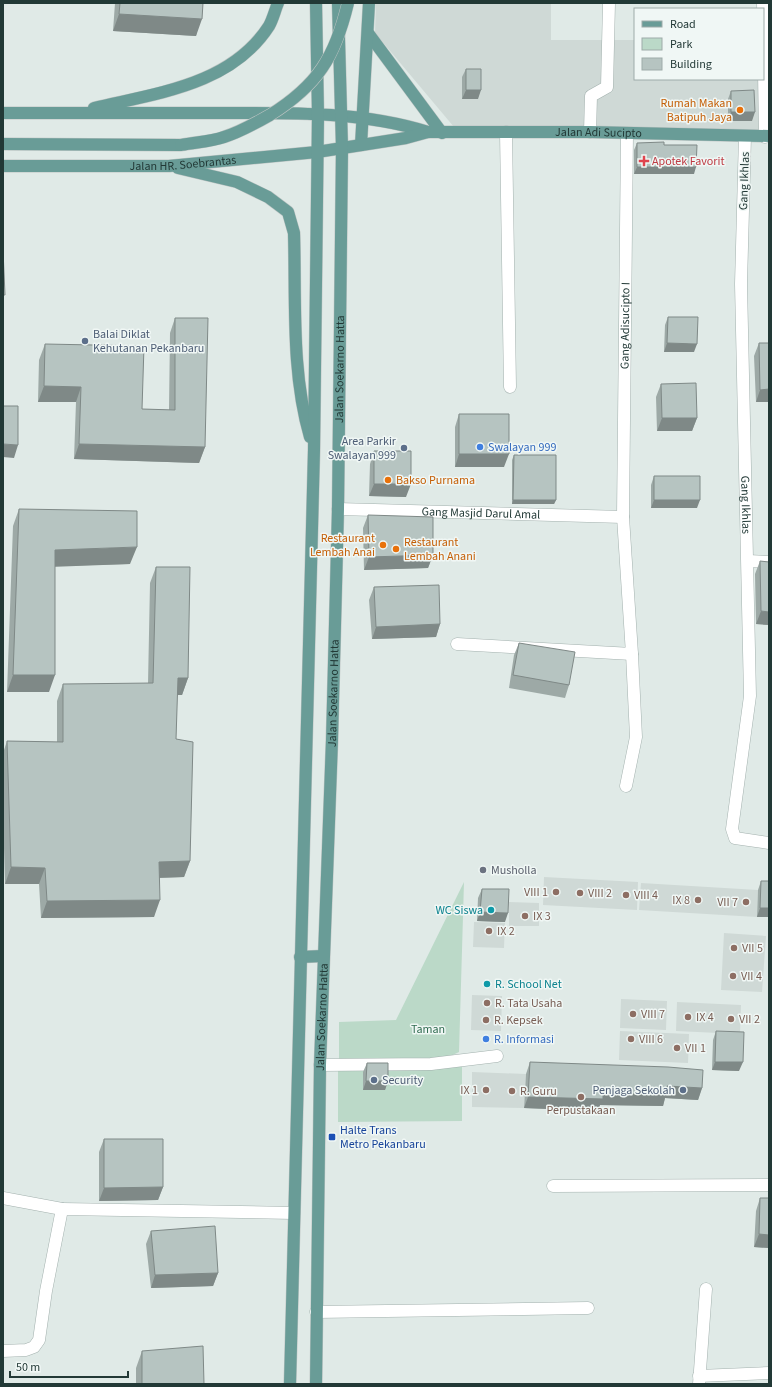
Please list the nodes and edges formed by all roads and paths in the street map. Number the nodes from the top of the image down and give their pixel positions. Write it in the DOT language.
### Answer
graph roads {
  1 [pos="278,3"];
  2 [pos="316,3"];
  3 [pos="338,3"];
  4 [pos="348,3"];
  5 [pos="369,3"];
  6 [pos="609,3"];
  7 [pos="368,33"];
  8 [pos="764,36"];
  9 [pos="3,113"];
  10 [pos="75,113"];
  11 [pos="318,115"];
  12 [pos="341,116"];
  13 [pos="361,118"];
  14 [pos="428,132"];
  15 [pos="506,132"];
  16 [pos="590,132"];
  17 [pos="442,133"];
  18 [pos="627,134"];
  19 [pos="745,136"];
  20 [pos="767,136"];
  21 [pos="3,144"];
  22 [pos="361,145"];
  23 [pos="342,148"];
  24 [pos="317,152"];
  25 [pos="3,166"];
  26 [pos="169,166"];
  27 [pos="510,387"];
  28 [pos="314,450"];
  29 [pos="338,508"];
  30 [pos="623,517"];
  31 [pos="748,561"];
  32 [pos="769,562"];
  33 [pos="457,644"];
  34 [pos="632,654"];
  35 [pos="626,786"];
  36 [pos="769,843"];
  37 [pos="323,956"];
  38 [pos="300,957"];
  39 [pos="497,1056"];
  40 [pos="320,1065"];
  41 [pos="769,1185"];
  42 [pos="553,1186"];
  43 [pos="3,1198"];
  44 [pos="62,1209"];
  45 [pos="294,1213"];
  46 [pos="706,1289"];
  47 [pos="588,1308"];
  48 [pos="316,1312"];
  49 [pos="3,1350"];
  50 [pos="769,1373"];
  51 [pos="699,1380"];
  52 [pos="290,1384"];
  53 [pos="316,1384"];
  1 -- 10 [label="main road"];
  2 -- 11 [label="main road, Jalan Soekarno Hatta"];
  3 -- 12 [label="main road, Jalan Soekarno Hatta"];
  4 -- 21 [label="main road, bridge"];
  5 -- 7 [label="main road"];
  6 -- 16 [label="street"];
  7 -- 13 [label="main road"];
  7 -- 17 [label="main road"];
  8 -- 20 [label="street"];
  9 -- 10 [label="main road"];
  10 -- 11 [label="main road"];
  11 -- 12 [label="main road"];
  11 -- 24 [label="main road, Jalan Soekarno Hatta"];
  12 -- 13 [label="main road"];
  12 -- 23 [label="main road, Jalan Soekarno Hatta"];
  13 -- 14 [label="main road, Jalan Adi Sucipto"];
  13 -- 22 [label="main road"];
  14 -- 17 [label="main road, Jalan Adi Sucipto"];
  14 -- 22 [label="main road, Jalan Adi Sucipto"];
  15 -- 16 [label="main road, Jalan Adi Sucipto"];
  15 -- 17 [label="main road, Jalan Adi Sucipto"];
  15 -- 27 [label="street"];
  16 -- 18 [label="main road, Jalan Adi Sucipto"];
  18 -- 19 [label="main road, Jalan Adi Sucipto"];
  18 -- 30 [label="street, Gang Adisucipto I"];
  19 -- 20 [label="main road, Jalan Adi Sucipto"];
  19 -- 31 [label="street, Gang Ikhlas"];
  22 -- 23 [label="main road, Jalan HR. Soebrantas"];
  23 -- 24 [label="main road, Jalan HR. Soebrantas"];
  23 -- 29 [label="main road, Jalan Soekarno Hatta"];
  24 -- 26 [label="main road, Jalan HR. Soebrantas"];
  24 -- 28 [label="main road, Jalan Soekarno Hatta"];
  25 -- 26 [label="main road, Jalan HR. Soebrantas"];
  26 -- 28 [label="main road"];
  28 -- 38 [label="main road, Jalan Soekarno Hatta"];
  29 -- 30 [label="street, Gang Masjid Darul Amal"];
  29 -- 37 [label="main road, Jalan Soekarno Hatta"];
  30 -- 34 [label="street, Gang Adisucipto I"];
  31 -- 32 [label="street"];
  31 -- 36 [label="street, Gang Ikhlas"];
  33 -- 34 [label="street"];
  34 -- 35 [label="street, Gang Adisucipto I"];
  37 -- 38 [label="main road"];
  37 -- 40 [label="main road, Jalan Soekarno Hatta"];
  38 -- 45 [label="main road, Jalan Soekarno Hatta"];
  39 -- 40 [label="street"];
  40 -- 48 [label="main road, Jalan Soekarno Hatta"];
  41 -- 42 [label="street"];
  43 -- 44 [label="street"];
  44 -- 45 [label="street"];
  44 -- 49 [label="street"];
  45 -- 52 [label="main road, Jalan Soekarno Hatta"];
  46 -- 51 [label="street"];
  47 -- 48 [label="street"];
  48 -- 53 [label="main road, Jalan Soekarno Hatta"];
  50 -- 51 [label="street"];
}
